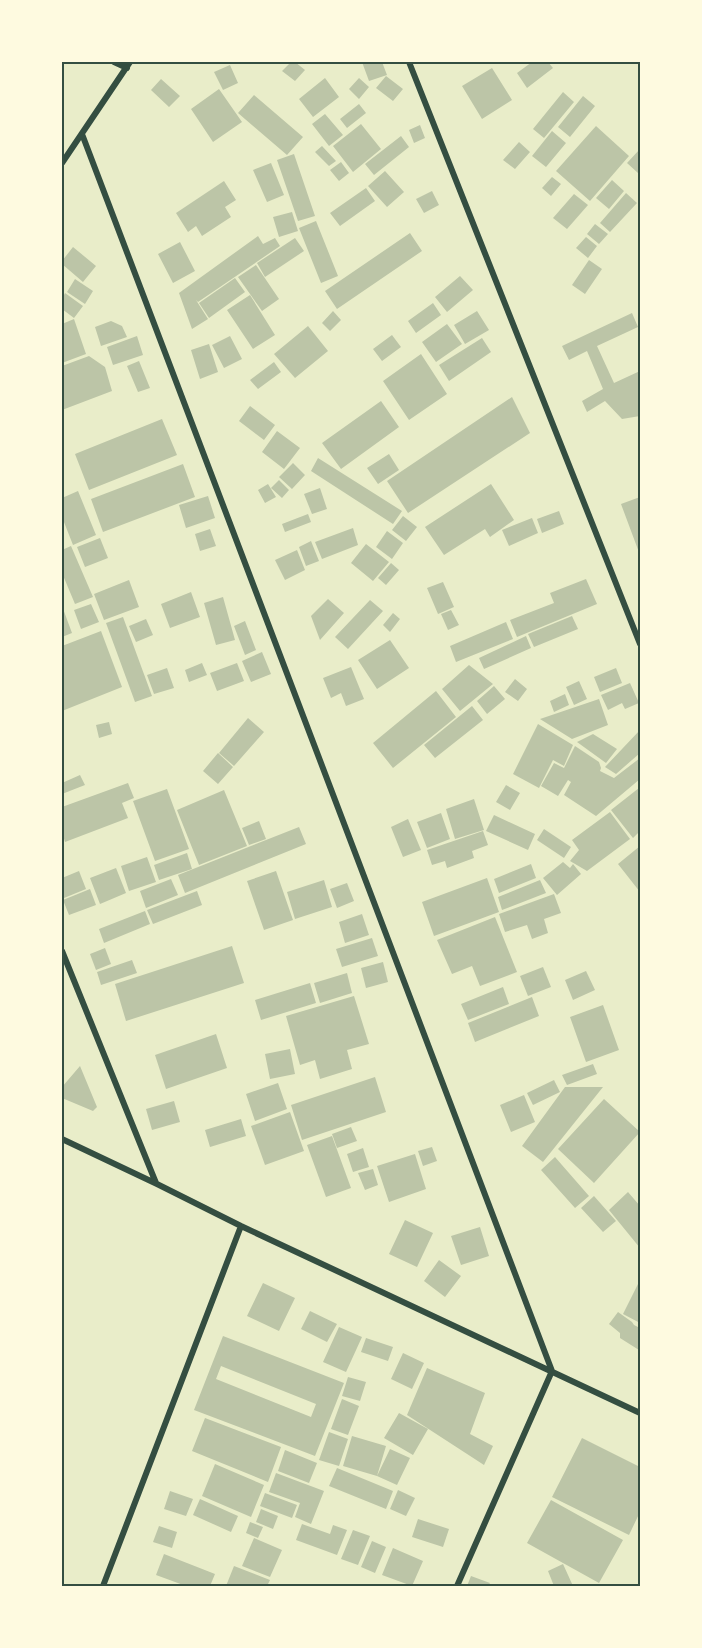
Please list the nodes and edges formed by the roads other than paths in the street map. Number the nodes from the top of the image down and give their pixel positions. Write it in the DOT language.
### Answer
graph roads {
  1 [pos="114,62"];
  2 [pos="409,62"];
  3 [pos="129,65"];
  4 [pos="82,134"];
  5 [pos="62,163"];
  6 [pos="640,644"];
  7 [pos="62,951"];
  8 [pos="62,1139"];
  9 [pos="157,1184"];
  10 [pos="241,1226"];
  11 [pos="552,1371"];
  12 [pos="640,1413"];
  13 [pos="103,1587"];
  14 [pos="457,1587"];
  1 -- 3 [label="street"];
  2 -- 6 [label="street"];
  3 -- 4 [label="street"];
  4 -- 5 [label="street"];
  4 -- 11 [label="street"];
  7 -- 9 [label="street"];
  8 -- 9 [label="street"];
  9 -- 10 [label="street"];
  10 -- 11 [label="street"];
  10 -- 13 [label="street"];
  11 -- 12 [label="street"];
  11 -- 14 [label="street"];
}
